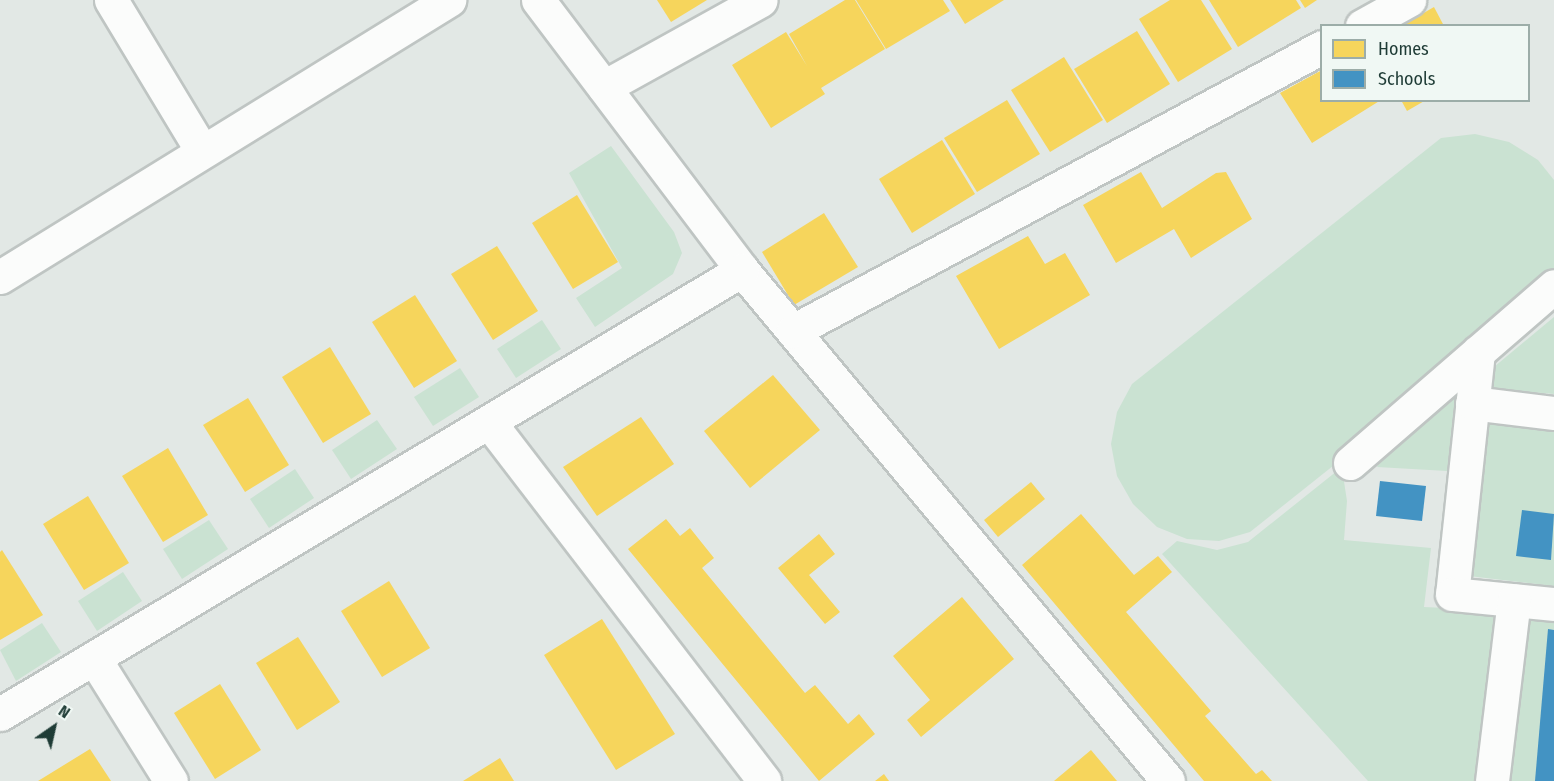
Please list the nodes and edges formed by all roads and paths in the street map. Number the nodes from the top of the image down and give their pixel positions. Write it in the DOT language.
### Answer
graph roads {
  1 [pos="111,0"];
  2 [pos="449,0"];
  3 [pos="538,0"];
  4 [pos="761,0"];
  5 [pos="1410,0"];
  6 [pos="1366,24"];
  7 [pos="1320,48"];
  8 [pos="604,87"];
  9 [pos="202,151"];
  10 [pos="742,270"];
  11 [pos="0,277"];
  12 [pos="1554,286"];
  13 [pos="793,331"];
  14 [pos="1478,352"];
  15 [pos="1472,403"];
  16 [pos="1554,413"];
  17 [pos="489,422"];
  18 [pos="1350,464"];
  19 [pos="1514,600"];
  20 [pos="1554,604"];
  21 [pos="94,658"];
  22 [pos="0,714"];
  23 [pos="171,781"];
  24 [pos="764,781"];
  25 [pos="1168,781"];
  26 [pos="1492,781"];
  1 -- 9 [label="street"];
  2 -- 9 [label="street"];
  3 -- 8 [label="street"];
  4 -- 8 [label="street"];
  5 -- 6 [label="street"];
  7 -- 13 [label="street"];
  8 -- 10 [label="street"];
  9 -- 11 [label="street"];
  10 -- 13 [label="street"];
  10 -- 17 [label="street"];
  12 -- 14 [label="street"];
  13 -- 25 [label="street"];
  14 -- 15 [label="street"];
  14 -- 18 [label="street"];
  15 -- 16 [label="street"];
  15 -- 19 [label="street"];
  17 -- 21 [label="street"];
  17 -- 24 [label="street"];
  19 -- 20 [label="street"];
  19 -- 26 [label="street"];
  21 -- 22 [label="street"];
  21 -- 23 [label="street"];
}
